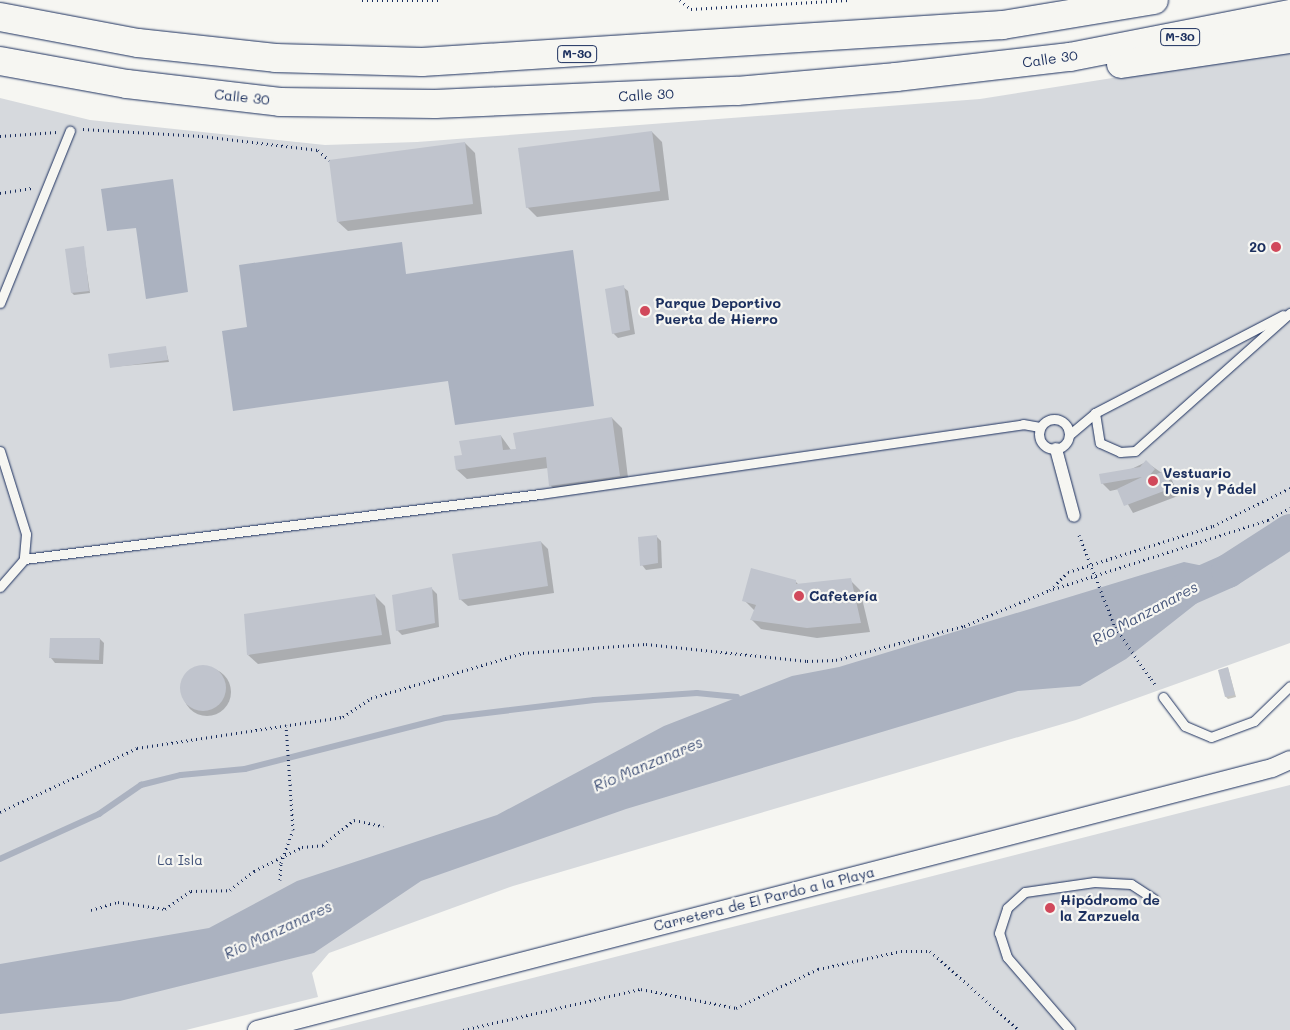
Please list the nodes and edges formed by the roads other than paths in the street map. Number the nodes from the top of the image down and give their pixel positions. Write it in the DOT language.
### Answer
graph roads {
  1 [pos="1154,0"];
  2 [pos="1290,14"];
  3 [pos="0,17"];
  4 [pos="1290,39"];
  5 [pos="1070,57"];
  6 [pos="0,61"];
  7 [pos="70,131"];
  8 [pos="0,302"];
  9 [pos="1290,312"];
  10 [pos="1095,413"];
  11 [pos="1040,427"];
  12 [pos="1069,435"];
  13 [pos="1056,449"];
  14 [pos="0,451"];
  15 [pos="1074,516"];
  16 [pos="24,559"];
  17 [pos="0,587"];
  18 [pos="1290,686"];
  19 [pos="1163,697"];
  20 [pos="1290,760"];
  21 [pos="1272,768"];
  22 [pos="1290,768"];
  23 [pos="1154,899"];
  24 [pos="257,1030"];
  25 [pos="1070,1030"];
  1 -- 3 [label="highway, M-30"];
  2 -- 5 [label="highway, Calle 30 / M-30"];
  4 -- 5 [label="highway"];
  5 -- 6 [label="highway, Calle 30 / M-30"];
  7 -- 8 [label="lane"];
  9 -- 10 [label="lane"];
  9 -- 10 [label="lane"];
  10 -- 12 [label="lane"];
  11 -- 12 [label="lane"];
  11 -- 13 [label="lane"];
  11 -- 16 [label="lane"];
  12 -- 13 [label="lane"];
  13 -- 15 [label="street"];
  14 -- 16 [label="lane"];
  16 -- 17 [label="lane"];
  18 -- 19 [label="lane"];
  20 -- 21 [label="street, Carretera de El Pardo a la Playa"];
  21 -- 22 [label="street, Carretera de El Pardo a la Playa"];
  21 -- 24 [label="street, Carretera de El Pardo a la Playa"];
  23 -- 25 [label="lane"];
}
